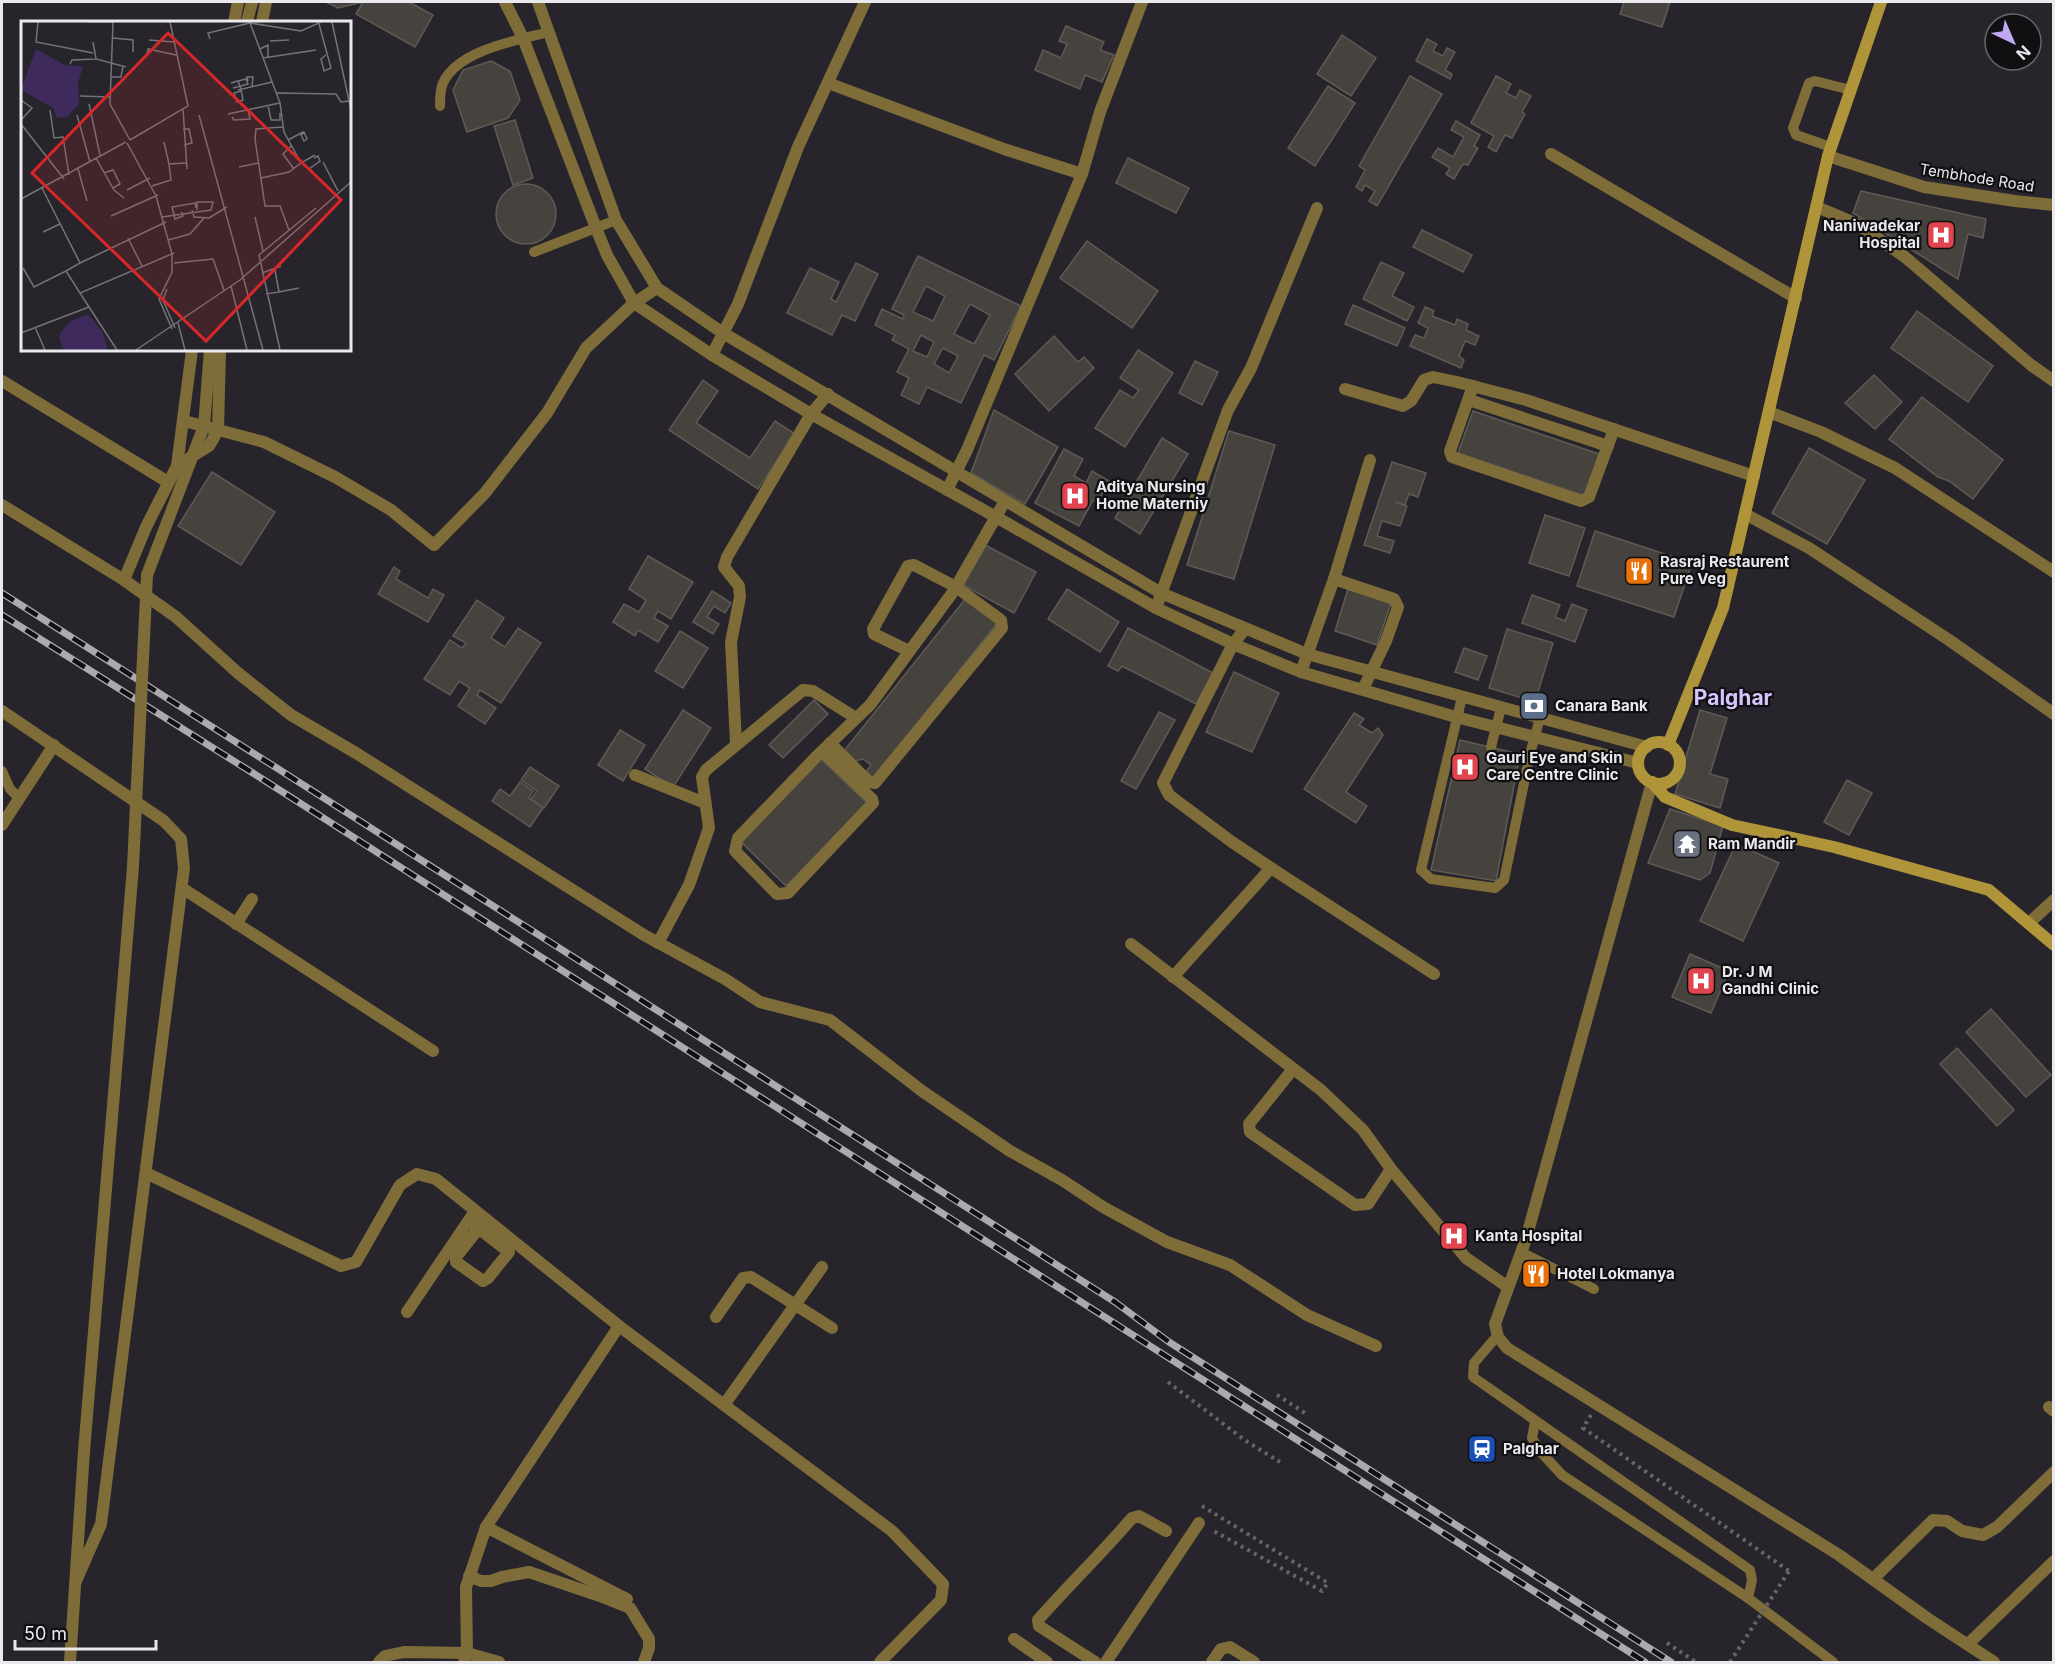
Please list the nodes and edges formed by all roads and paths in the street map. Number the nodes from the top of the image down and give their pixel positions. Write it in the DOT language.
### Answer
graph roads {
  1 [pos="238,2"];
  2 [pos="252,2"];
  3 [pos="266,2"];
  4 [pos="505,2"];
  5 [pos="538,2"];
  6 [pos="866,2"];
  7 [pos="1142,2"];
  8 [pos="1881,2"];
  9 [pos="234,21"];
  10 [pos="247,21"];
  11 [pos="262,21"];
  12 [pos="549,32"];
  13 [pos="523,38"];
  14 [pos="828,83"];
  15 [pos="1851,90"];
  16 [pos="440,106"];
  17 [pos="1830,152"];
  18 [pos="1551,154"];
  19 [pos="1082,174"];
  20 [pos="2054,205"];
  21 [pos="1817,207"];
  22 [pos="1317,208"];
  23 [pos="616,220"];
  24 [pos="596,228"];
  25 [pos="534,252"];
  26 [pos="657,288"];
  27 [pos="1796,298"];
  28 [pos="634,303"];
  29 [pos="723,333"];
  30 [pos="192,351"];
  31 [pos="210,351"];
  32 [pos="220,351"];
  33 [pos="712,355"];
  34 [pos="2,381"];
  35 [pos="2054,381"];
  36 [pos="1473,386"];
  37 [pos="1345,389"];
  38 [pos="828,394"];
  39 [pos="1469,400"];
  40 [pos="1769,412"];
  41 [pos="811,414"];
  42 [pos="184,421"];
  43 [pos="1614,429"];
  44 [pos="218,430"];
  45 [pos="1608,446"];
  46 [pos="1370,460"];
  47 [pos="177,466"];
  48 [pos="956,472"];
  49 [pos="1754,476"];
  50 [pos="168,482"];
  51 [pos="947,490"];
  52 [pos="1005,501"];
  53 [pos="2,505"];
  54 [pos="1745,514"];
  55 [pos="996,517"];
  56 [pos="2054,572"];
  57 [pos="124,579"];
  58 [pos="1334,579"];
  59 [pos="956,587"];
  60 [pos="1161,593"];
  61 [pos="1156,608"];
  62 [pos="1245,629"];
  63 [pos="1233,644"];
  64 [pos="909,651"];
  65 [pos="1307,654"];
  66 [pos="1301,672"];
  67 [pos="1371,673"];
  68 [pos="1363,689"];
  69 [pos="1462,697"];
  70 [pos="1501,708"];
  71 [pos="2,711"];
  72 [pos="2054,714"];
  73 [pos="1456,717"];
  74 [pos="856,718"];
  75 [pos="1540,718"];
  76 [pos="1495,727"];
  77 [pos="1534,737"];
  78 [pos="736,743"];
  79 [pos="1668,744"];
  80 [pos="54,745"];
  81 [pos="826,747"];
  82 [pos="1491,747"];
  83 [pos="1647,747"];
  84 [pos="1638,763"];
  85 [pos="2,771"];
  86 [pos="635,775"];
  87 [pos="1652,782"];
  88 [pos="19,798"];
  89 [pos="705,803"];
  90 [pos="2,825"];
  91 [pos="1271,868"];
  92 [pos="182,888"];
  93 [pos="252,899"];
  94 [pos="2054,900"];
  95 [pos="2054,908"];
  96 [pos="236,924"];
  97 [pos="2031,925"];
  98 [pos="658,943"];
  99 [pos="1131,944"];
  100 [pos="2054,945"];
  101 [pos="1434,974"];
  102 [pos="1173,977"];
  103 [pos="433,1050"];
  104 [pos="1293,1069"];
  105 [pos="1391,1169"];
  106 [pos="146,1173"];
  107 [pos="475,1220"];
  108 [pos="513,1248"];
  109 [pos="1521,1252"];
  110 [pos="822,1267"];
  111 [pos="1508,1287"];
  112 [pos="1594,1289"];
  113 [pos="795,1305"];
  114 [pos="407,1312"];
  115 [pos="716,1317"];
  116 [pos="619,1326"];
  117 [pos="832,1328"];
  118 [pos="1497,1336"];
  119 [pos="1376,1346"];
  120 [pos="1168,1382"];
  121 [pos="1277,1395"];
  122 [pos="724,1405"];
  123 [pos="1305,1413"];
  124 [pos="1535,1422"];
  125 [pos="1582,1428"];
  126 [pos="1280,1462"];
  127 [pos="2054,1472"];
  128 [pos="1202,1506"];
  129 [pos="1199,1523"];
  130 [pos="486,1527"];
  131 [pos="1166,1531"];
  132 [pos="2054,1561"];
  133 [pos="469,1576"];
  134 [pos="1873,1579"];
  135 [pos="74,1586"];
  136 [pos="1748,1598"];
  137 [pos="632,1602"];
  138 [pos="1014,1639"];
  139 [pos="1667,1643"];
  140 [pos="1968,1644"];
  141 [pos="465,1658"];
  142 [pos="70,1662"];
  143 [pos="379,1662"];
  144 [pos="499,1662"];
  145 [pos="645,1662"];
  146 [pos="880,1662"];
  147 [pos="1047,1662"];
  148 [pos="1095,1662"];
  149 [pos="1106,1662"];
  150 [pos="1212,1662"];
  151 [pos="1254,1662"];
  152 [pos="1696,1662"];
  153 [pos="1730,1662"];
  154 [pos="1833,1662"];
  155 [pos="1994,1662"];
  1 -- 9 [label="street"];
  2 -- 10 [label="street"];
  3 -- 11 [label="street"];
  4 -- 13 [label="street"];
  5 -- 12 [label="street"];
  6 -- 14 [label="street"];
  7 -- 19 [label="street"];
  8 -- 15 [label="main road"];
  12 -- 13 [label="lane"];
  12 -- 23 [label="street"];
  13 -- 16 [label="lane"];
  13 -- 24 [label="street"];
  14 -- 19 [label="street"];
  14 -- 29 [label="street"];
  15 -- 17 [label="main road"];
  15 -- 17 [label="lane"];
  17 -- 20 [label="street, Tembhode Road"];
  17 -- 21 [label="main road"];
  18 -- 27 [label="street"];
  19 -- 48 [label="street"];
  21 -- 27 [label="main road"];
  21 -- 35 [label="street"];
  22 -- 60 [label="street"];
  23 -- 24 [label="lane"];
  23 -- 26 [label="street"];
  24 -- 25 [label="lane"];
  24 -- 28 [label="street"];
  26 -- 28 [label="street"];
  26 -- 29 [label="street"];
  27 -- 40 [label="main road"];
  28 -- 33 [label="street"];
  28 -- 44 [label="street"];
  29 -- 33 [label="street"];
  29 -- 38 [label="street"];
  30 -- 42 [label="street"];
  31 -- 135 [label="street, bridge"];
  32 -- 44 [label="street"];
  33 -- 41 [label="street"];
  34 -- 50 [label="street"];
  36 -- 37 [label="street"];
  36 -- 39 [label="street"];
  36 -- 43 [label="street"];
  38 -- 41 [label="street"];
  38 -- 48 [label="street"];
  39 -- 45 [label="street"];
  39 -- 45 [label="street"];
  40 -- 49 [label="main road"];
  40 -- 56 [label="street"];
  41 -- 51 [label="street"];
  41 -- 78 [label="street"];
  42 -- 44 [label="street"];
  42 -- 47 [label="street"];
  43 -- 45 [label="street"];
  43 -- 49 [label="street"];
  44 -- 47 [label="street"];
  46 -- 58 [label="street"];
  47 -- 50 [label="street"];
  48 -- 51 [label="street"];
  48 -- 52 [label="street"];
  49 -- 54 [label="main road"];
  50 -- 57 [label="street"];
  51 -- 55 [label="street"];
  52 -- 55 [label="street"];
  52 -- 60 [label="street"];
  53 -- 57 [label="street"];
  54 -- 72 [label="street"];
  54 -- 79 [label="main road"];
  55 -- 59 [label="street"];
  55 -- 61 [label="street"];
  57 -- 98 [label="street"];
  58 -- 65 [label="street"];
  58 -- 67 [label="street"];
  59 -- 64 [label="street"];
  59 -- 64 [label="street"];
  59 -- 81 [label="street"];
  60 -- 61 [label="street"];
  60 -- 62 [label="street"];
  61 -- 63 [label="street"];
  62 -- 63 [label="street"];
  62 -- 65 [label="street"];
  63 -- 66 [label="street"];
  63 -- 91 [label="street"];
  64 -- 74 [label="street"];
  65 -- 66 [label="street"];
  65 -- 67 [label="street"];
  66 -- 68 [label="street"];
  67 -- 68 [label="street"];
  67 -- 69 [label="street"];
  68 -- 73 [label="street"];
  69 -- 70 [label="street"];
  69 -- 73 [label="lane"];
  70 -- 75 [label="street"];
  70 -- 76 [label="lane"];
  71 -- 80 [label="street"];
  73 -- 76 [label="street"];
  73 -- 77 [label="lane"];
  74 -- 78 [label="street"];
  74 -- 81 [label="street"];
  75 -- 77 [label="lane"];
  75 -- 83 [label="street"];
  76 -- 77 [label="street"];
  76 -- 82 [label="lane"];
  77 -- 84 [label="street"];
  78 -- 89 [label="street"];
  79 -- 83 [label="main road"];
  79 -- 87 [label="main road"];
  80 -- 88 [label="street"];
  80 -- 92 [label="street"];
  81 -- 81 [label="street"];
  83 -- 84 [label="main road"];
  84 -- 87 [label="main road"];
  85 -- 88 [label="lane"];
  86 -- 89 [label="street"];
  87 -- 97 [label="main road"];
  87 -- 109 [label="street"];
  88 -- 90 [label="street"];
  89 -- 98 [label="street"];
  91 -- 101 [label="street"];
  91 -- 102 [label="street"];
  92 -- 96 [label="street"];
  92 -- 106 [label="street"];
  93 -- 96 [label="street"];
  94 -- 97 [label="street"];
  95 -- 97 [label="street"];
  96 -- 103 [label="street"];
  97 -- 100 [label="main road"];
  98 -- 119 [label="street"];
  99 -- 102 [label="street"];
  102 -- 104 [label="street"];
  104 -- 105 [label="street"];
  104 -- 105 [label="street"];
  105 -- 111 [label="street"];
  106 -- 107 [label="street"];
  106 -- 135 [label="street"];
  107 -- 108 [label="street"];
  107 -- 108 [label="street"];
  107 -- 108 [label="street"];
  107 -- 114 [label="street"];
  108 -- 116 [label="street"];
  109 -- 111 [label="street"];
  109 -- 112 [label="lane"];
  110 -- 113 [label="street"];
  111 -- 118 [label="street"];
  113 -- 115 [label="street"];
  113 -- 117 [label="street"];
  113 -- 122 [label="street"];
  116 -- 122 [label="street"];
  116 -- 130 [label="street"];
  118 -- 124 [label="lane"];
  118 -- 134 [label="street"];
  120 -- 126 [label="path"];
  121 -- 123 [label="path"];
  122 -- 146 [label="street"];
  124 -- 136 [label="lane"];
  124 -- 136 [label="lane"];
  125 -- 153 [label="path, bridge"];
  127 -- 134 [label="street"];
  128 -- 129 [label="path"];
  129 -- 149 [label="street"];
  130 -- 133 [label="street"];
  130 -- 137 [label="street"];
  131 -- 148 [label="street"];
  132 -- 140 [label="street"];
  133 -- 141 [label="street"];
  133 -- 145 [label="street"];
  134 -- 140 [label="street"];
  135 -- 142 [label="street"];
  136 -- 154 [label="lane"];
  138 -- 147 [label="street"];
  139 -- 152 [label="path"];
  140 -- 155 [label="street"];
  141 -- 143 [label="street"];
  141 -- 144 [label="street"];
  150 -- 151 [label="street"];
}
